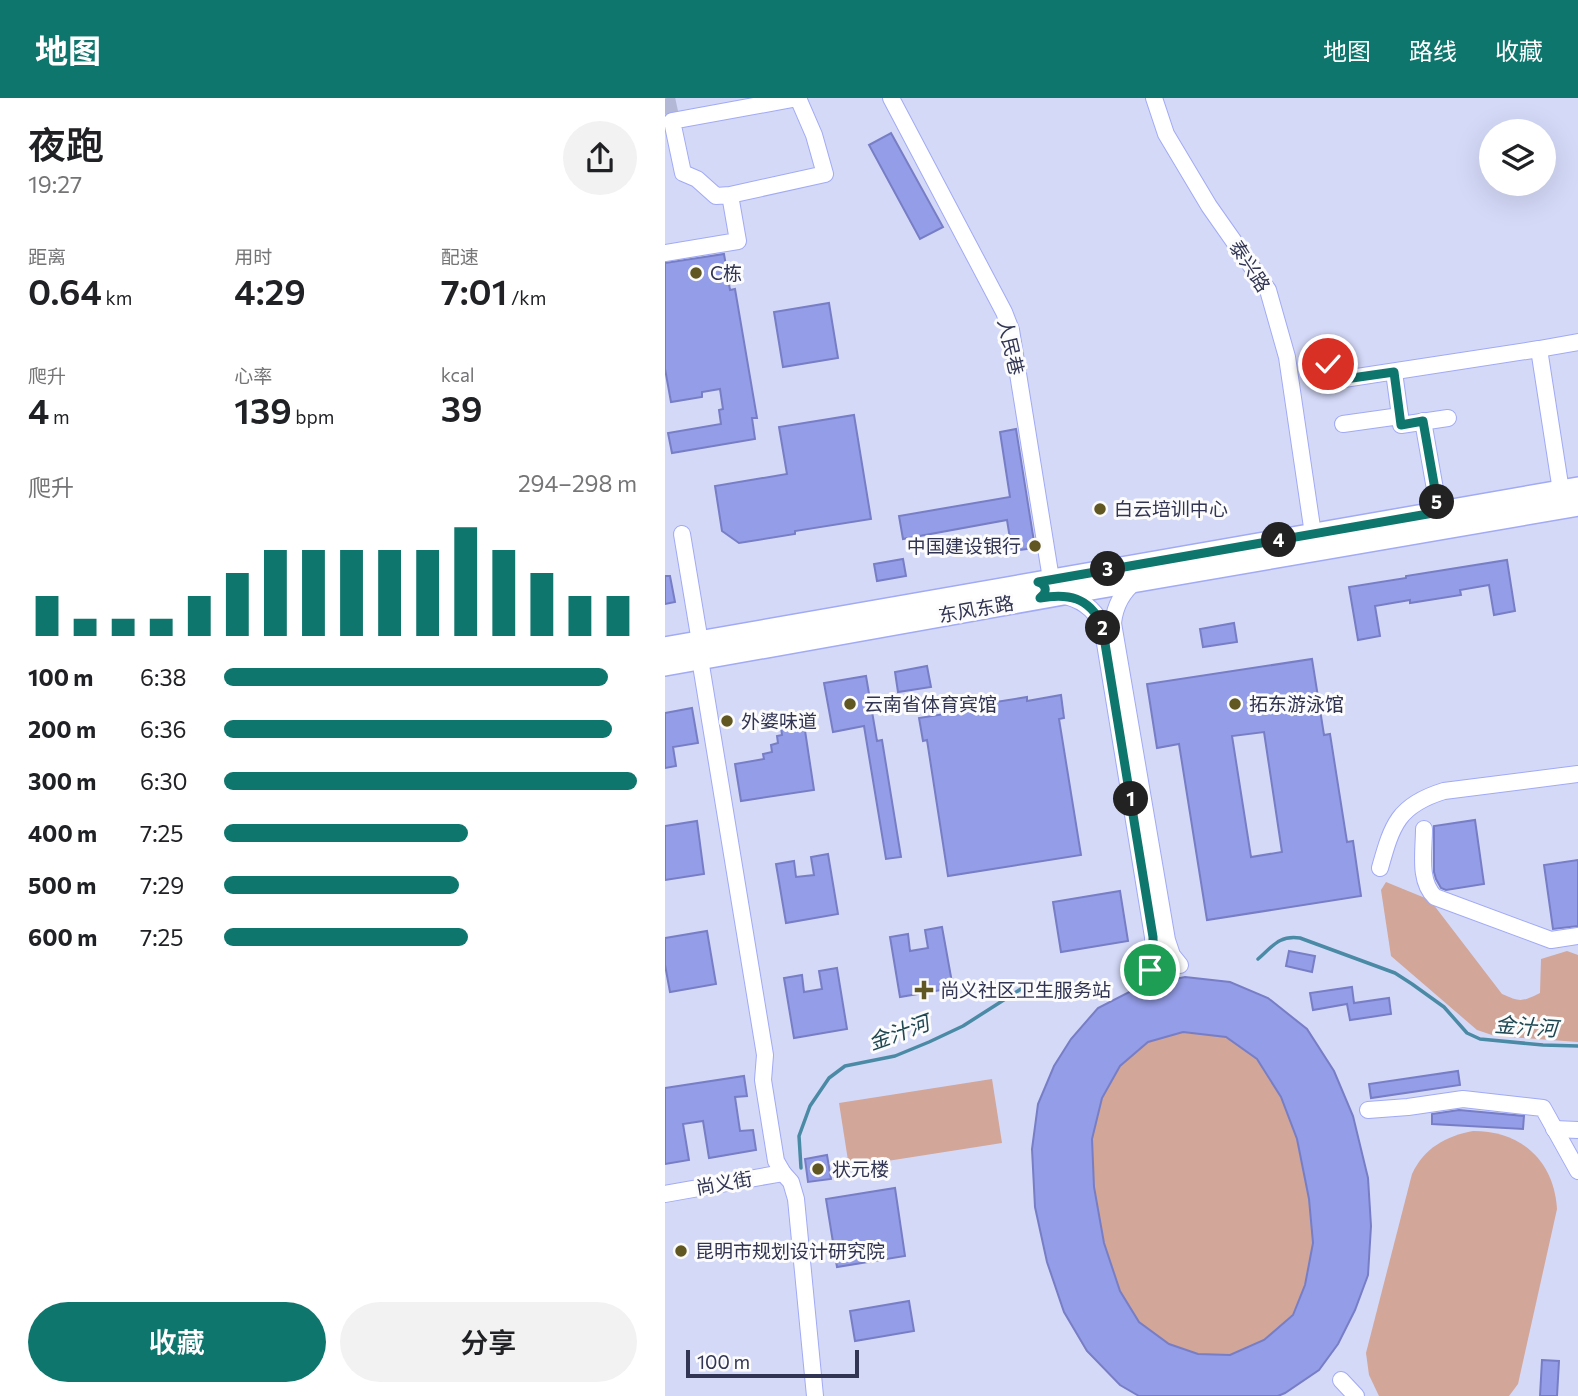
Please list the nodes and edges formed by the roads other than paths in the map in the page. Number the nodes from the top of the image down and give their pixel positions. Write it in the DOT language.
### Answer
graph roads {
  1 [pos="891,98"];
  2 [pos="1154,98"];
  3 [pos="730,195"];
  4 [pos="665,253"];
  5 [pos="1578,342"];
  6 [pos="1539,349"];
  7 [pos="1328,364"];
  8 [pos="1394,372"];
  9 [pos="1400,416"];
  10 [pos="1448,418"];
  11 [pos="1423,421"];
  12 [pos="1342,424"];
  13 [pos="1570,489"];
  14 [pos="1578,506"];
  15 [pos="1439,512"];
  16 [pos="681,534"];
  17 [pos="1313,534"];
  18 [pos="1137,581"];
  19 [pos="1046,589"];
  20 [pos="665,648"];
  21 [pos="700,650"];
  22 [pos="665,665"];
  23 [pos="1578,774"];
  24 [pos="1424,830"];
  25 [pos="1380,868"];
  26 [pos="1578,936"];
  27 [pos="1180,965"];
  28 [pos="1150,970"];
  29 [pos="1368,1110"];
  30 [pos="1554,1129"];
  31 [pos="1578,1130"];
  32 [pos="1578,1171"];
  33 [pos="783,1173"];
  34 [pos="665,1194"];
  35 [pos="1341,1380"];
  36 [pos="815,1396"];
  37 [pos="1356,1396"];
  1 -- 19 [label="street, 人民巷"];
  2 -- 17 [label="street, 泰兴路"];
  3 -- 3 [label="street"];
  3 -- 4 [label="street"];
  5 -- 6 [label="street"];
  6 -- 8 [label="street"];
  6 -- 13 [label="street"];
  7 -- 8 [label="street"];
  8 -- 9 [label="street"];
  9 -- 11 [label="street"];
  9 -- 12 [label="street"];
  10 -- 11 [label="street"];
  11 -- 15 [label="street"];
  13 -- 15 [label="main road, 东风东路"];
  14 -- 18 [label="main road, 东风东路"];
  15 -- 17 [label="main road, 东风东路"];
  16 -- 21 [label="street"];
  17 -- 19 [label="main road, 东风东路"];
  18 -- 19 [label="main road, 东风东路"];
  18 -- 27 [label="street"];
  19 -- 21 [label="main road, 东风东路"];
  19 -- 28 [label="street"];
  20 -- 21 [label="main road, 东风东路"];
  21 -- 22 [label="main road, 东风东路"];
  21 -- 33 [label="street"];
  23 -- 25 [label="street"];
  24 -- 26 [label="street"];
  29 -- 30 [label="street"];
  30 -- 31 [label="street"];
  30 -- 32 [label="street"];
  33 -- 34 [label="street, 尚义街"];
  33 -- 36 [label="street"];
  35 -- 37 [label="street"];
}
